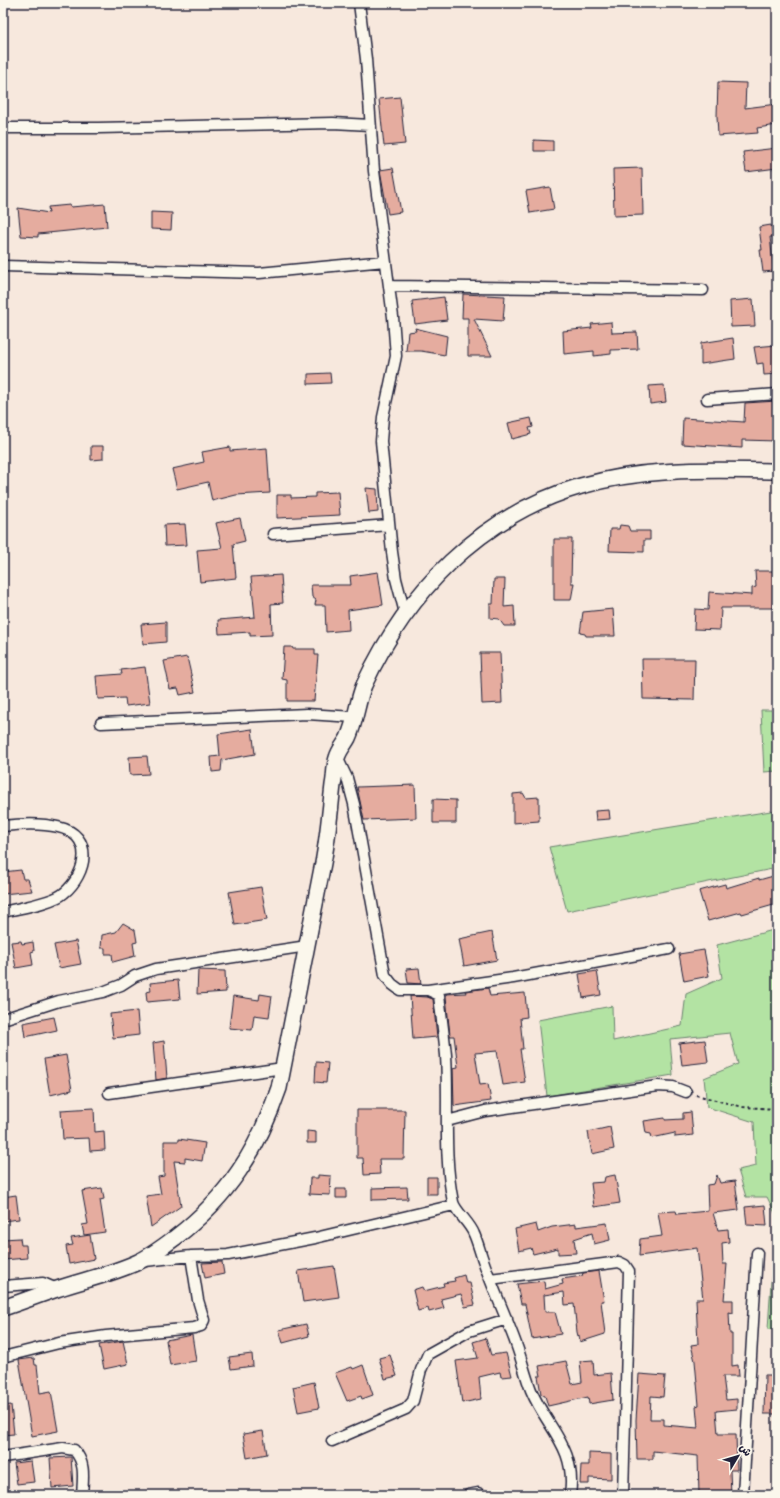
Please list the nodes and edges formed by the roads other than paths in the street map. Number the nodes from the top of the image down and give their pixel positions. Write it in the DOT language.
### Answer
graph roads {
  1 [pos="360,3"];
  2 [pos="370,125"];
  3 [pos="3,128"];
  4 [pos="385,261"];
  5 [pos="3,266"];
  6 [pos="389,286"];
  7 [pos="703,290"];
  8 [pos="777,394"];
  9 [pos="707,399"];
  10 [pos="777,471"];
  11 [pos="390,525"];
  12 [pos="273,534"];
  13 [pos="405,613"];
  14 [pos="354,717"];
  15 [pos="101,724"];
  16 [pos="337,757"];
  17 [pos="3,826"];
  18 [pos="3,912"];
  19 [pos="307,946"];
  20 [pos="670,949"];
  21 [pos="428,990"];
  22 [pos="3,1019"];
  23 [pos="282,1068"];
  24 [pos="686,1092"];
  25 [pos="109,1093"];
  26 [pos="447,1121"];
  27 [pos="454,1205"];
  28 [pos="757,1253"];
  29 [pos="191,1256"];
  30 [pos="139,1262"];
  31 [pos="490,1279"];
  32 [pos="3,1286"];
  33 [pos="57,1289"];
  34 [pos="3,1308"];
  35 [pos="506,1319"];
  36 [pos="3,1357"];
  37 [pos="332,1441"];
  38 [pos="3,1457"];
  39 [pos="82,1495"];
  40 [pos="468,1495"];
  41 [pos="482,1495"];
  42 [pos="570,1495"];
  43 [pos="623,1495"];
  44 [pos="743,1495"];
  1 -- 2 [label="street"];
  2 -- 3 [label="street"];
  2 -- 4 [label="street"];
  4 -- 5 [label="street"];
  4 -- 6 [label="street"];
  6 -- 7 [label="street"];
  6 -- 11 [label="street"];
  8 -- 9 [label="street"];
  10 -- 13 [label="main road"];
  11 -- 12 [label="street"];
  11 -- 13 [label="street"];
  13 -- 14 [label="main road"];
  14 -- 15 [label="street"];
  14 -- 16 [label="main road"];
  16 -- 19 [label="main road"];
  16 -- 21 [label="street"];
  17 -- 18 [label="street"];
  19 -- 22 [label="street"];
  19 -- 23 [label="main road"];
  20 -- 21 [label="street"];
  21 -- 26 [label="street"];
  23 -- 25 [label="street"];
  23 -- 30 [label="main road"];
  24 -- 26 [label="street"];
  26 -- 27 [label="street"];
  27 -- 29 [label="street"];
  27 -- 31 [label="street"];
  28 -- 44 [label="street"];
  29 -- 30 [label="street"];
  29 -- 36 [label="street"];
  30 -- 33 [label="main road"];
  31 -- 35 [label="street"];
  31 -- 43 [label="street"];
  32 -- 33 [label="street"];
  33 -- 34 [label="main road"];
  35 -- 37 [label="street"];
  35 -- 42 [label="street"];
  38 -- 39 [label="street"];
  40 -- 41 [label="street"];
}
